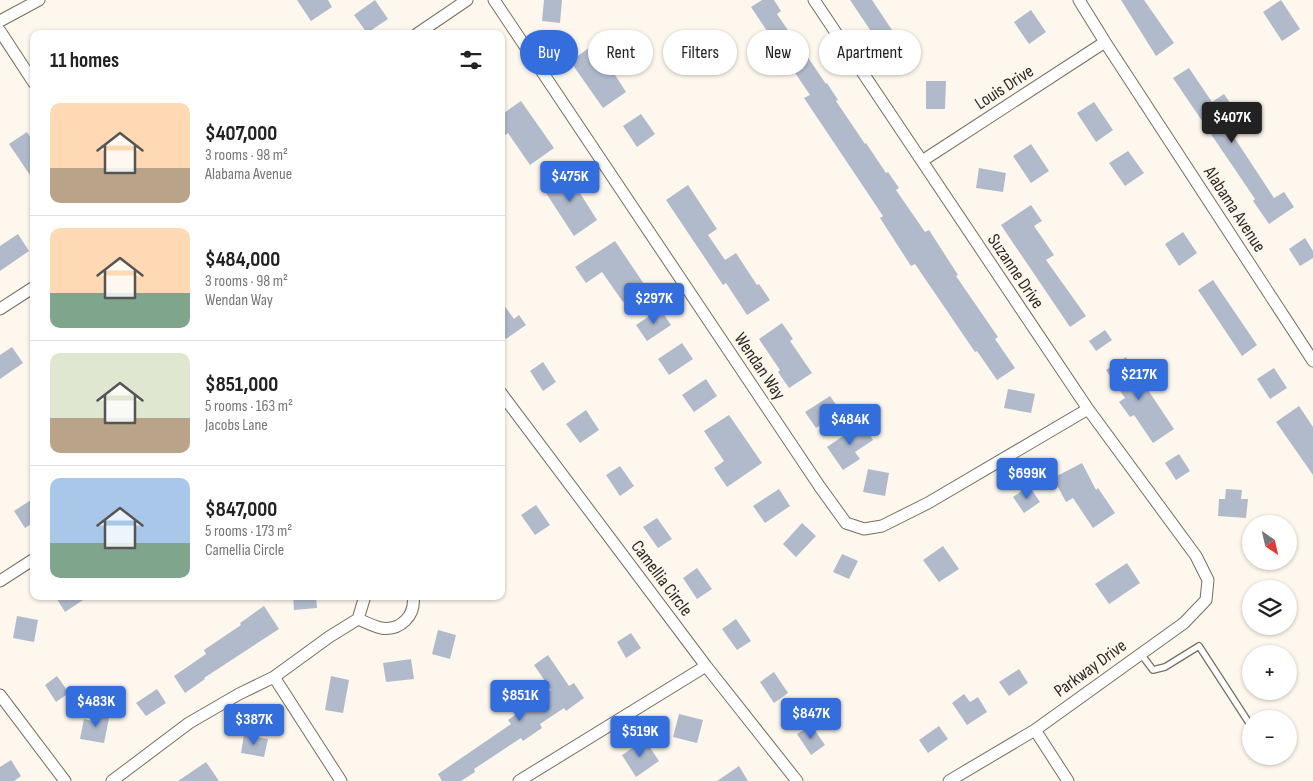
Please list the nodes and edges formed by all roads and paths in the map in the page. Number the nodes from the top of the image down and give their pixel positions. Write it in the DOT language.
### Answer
graph roads {
  1 [pos="39,0"];
  2 [pos="467,0"];
  3 [pos="494,0"];
  4 [pos="814,0"];
  5 [pos="1079,0"];
  6 [pos="0,21"];
  7 [pos="423,30"];
  8 [pos="0,31"];
  9 [pos="1104,42"];
  10 [pos="30,77"];
  11 [pos="922,161"];
  12 [pos="30,290"];
  13 [pos="0,309"];
  14 [pos="1313,361"];
  15 [pos="505,399"];
  16 [pos="1088,410"];
  17 [pos="1196,556"];
  18 [pos="30,562"];
  19 [pos="0,581"];
  20 [pos="364,600"];
  21 [pos="414,600"];
  22 [pos="358,619"];
  23 [pos="1141,654"];
  24 [pos="706,666"];
  25 [pos="274,677"];
  26 [pos="0,695"];
  27 [pos="1242,712"];
  28 [pos="1034,730"];
  29 [pos="65,781"];
  30 [pos="112,781"];
  31 [pos="341,781"];
  32 [pos="519,781"];
  33 [pos="797,781"];
  34 [pos="949,781"];
  35 [pos="1068,781"];
  1 -- 6 [label="street"];
  2 -- 7 [label="street"];
  3 -- 16 [label="street, Wendan Way"];
  4 -- 11 [label="street, Suzanne Drive"];
  5 -- 9 [label="street, Alabama Avenue"];
  8 -- 10 [label="street"];
  9 -- 11 [label="street, Louis Drive"];
  9 -- 14 [label="street, Alabama Avenue"];
  11 -- 16 [label="street, Suzanne Drive"];
  12 -- 13 [label="street"];
  15 -- 24 [label="street, Camellia Circle"];
  16 -- 17 [label="street, Suzanne Drive"];
  17 -- 23 [label="street, Parkway Drive"];
  18 -- 19 [label="street"];
  20 -- 22 [label="street"];
  21 -- 22 [label="street"];
  22 -- 25 [label="street"];
  23 -- 27 [label="lane"];
  23 -- 28 [label="street, Parkway Drive"];
  24 -- 32 [label="street"];
  24 -- 33 [label="street, Camellia Circle"];
  25 -- 30 [label="street"];
  25 -- 31 [label="street"];
  26 -- 29 [label="street"];
  28 -- 34 [label="street, Parkway Drive"];
  28 -- 35 [label="street"];
}
